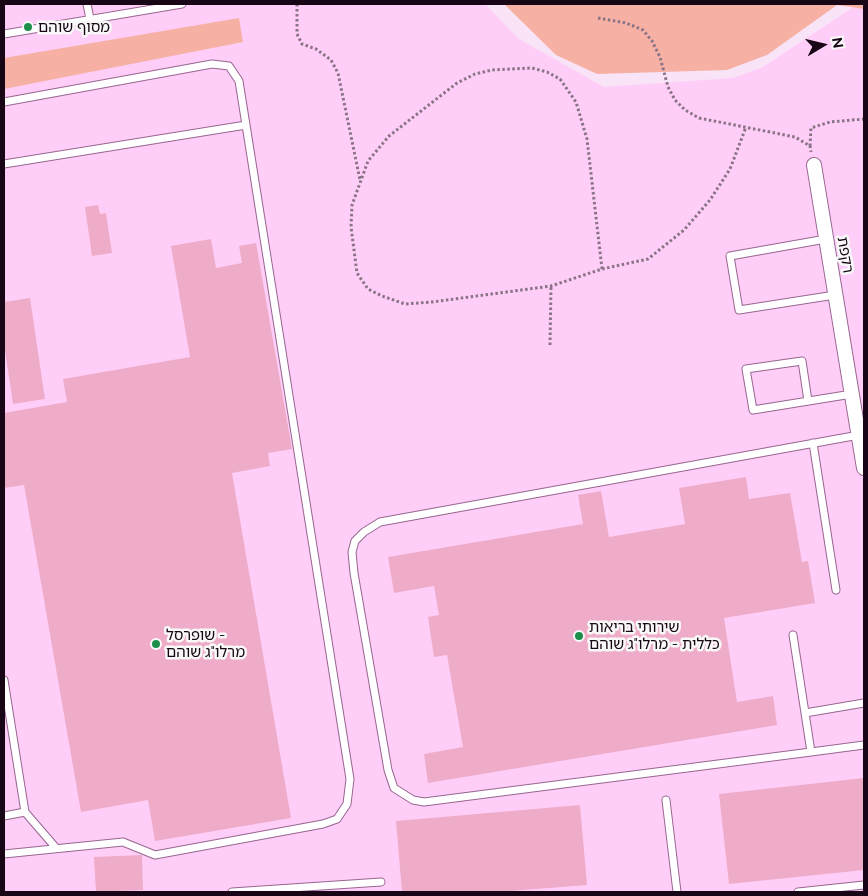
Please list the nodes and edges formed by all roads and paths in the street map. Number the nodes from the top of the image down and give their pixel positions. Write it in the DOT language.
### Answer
graph roads {
  1 [pos="87,4"];
  2 [pos="182,4"];
  3 [pos="297,4"];
  4 [pos="598,18"];
  5 [pos="90,19"];
  6 [pos="4,34"];
  7 [pos="4,102"];
  8 [pos="864,119"];
  9 [pos="246,125"];
  10 [pos="746,127"];
  11 [pos="810,146"];
  12 [pos="4,164"];
  13 [pos="814,165"];
  14 [pos="360,181"];
  15 [pos="826,239"];
  16 [pos="602,269"];
  17 [pos="552,286"];
  18 [pos="835,295"];
  19 [pos="550,345"];
  20 [pos="852,394"];
  21 [pos="808,401"];
  22 [pos="859,435"];
  23 [pos="812,443"];
  24 [pos="864,468"];
  25 [pos="836,590"];
  26 [pos="793,636"];
  27 [pos="4,680"];
  28 [pos="864,703"];
  29 [pos="805,712"];
  30 [pos="864,745"];
  31 [pos="811,752"];
  32 [pos="666,800"];
  33 [pos="24,812"];
  34 [pos="4,816"];
  35 [pos="56,848"];
  36 [pos="4,854"];
  37 [pos="381,882"];
  38 [pos="864,885"];
  39 [pos="232,892"];
  40 [pos="677,892"];
  41 [pos="798,892"];
  42 [pos="812,892"];
  1 -- 5 [label="lane"];
  2 -- 5 [label="lane"];
  3 -- 14 [label="path"];
  4 -- 10 [label="path"];
  5 -- 6 [label="lane"];
  7 -- 9 [label="lane"];
  8 -- 11 [label="path"];
  9 -- 12 [label="lane"];
  9 -- 35 [label="lane"];
  10 -- 11 [label="path"];
  10 -- 16 [label="path"];
  11 -- 13 [label="path"];
  13 -- 15 [label="street, רקפת"];
  14 -- 16 [label="path"];
  14 -- 17 [label="path"];
  15 -- 18 [label="street, רקפת"];
  15 -- 18 [label="lane"];
  16 -- 17 [label="path"];
  17 -- 19 [label="path"];
  18 -- 20 [label="street, רקפת"];
  20 -- 21 [label="lane"];
  20 -- 22 [label="street, רקפת"];
  21 -- 21 [label="lane"];
  22 -- 23 [label="lane"];
  22 -- 24 [label="street, רקפת"];
  23 -- 25 [label="lane"];
  23 -- 31 [label="lane"];
  26 -- 29 [label="lane"];
  27 -- 33 [label="lane"];
  28 -- 29 [label="lane"];
  29 -- 31 [label="lane"];
  30 -- 31 [label="lane"];
  32 -- 40 [label="lane"];
  33 -- 34 [label="lane"];
  33 -- 35 [label="lane"];
  35 -- 36 [label="lane"];
  37 -- 39 [label="lane"];
  38 -- 42 [label="lane"];
  41 -- 42 [label="lane"];
}
